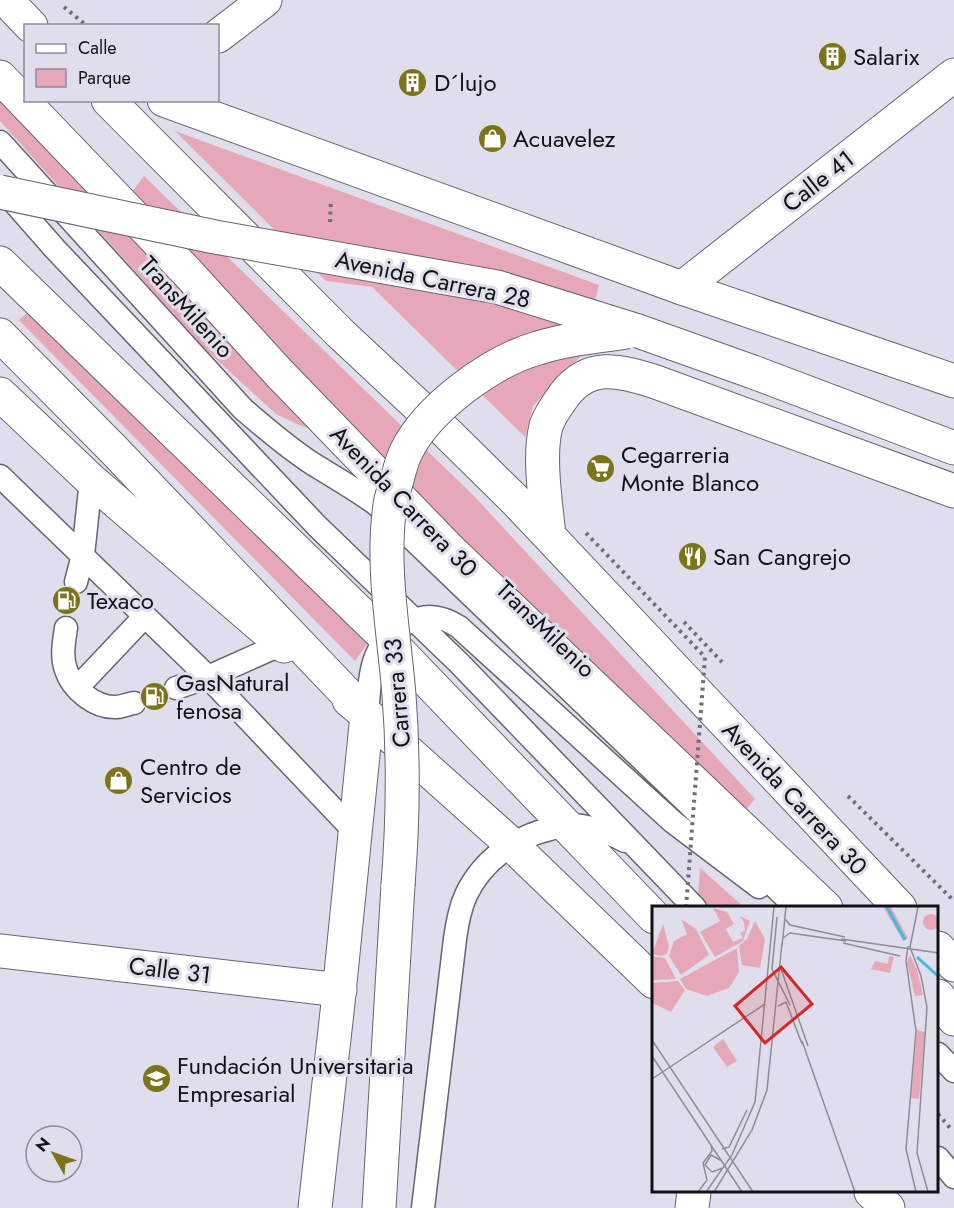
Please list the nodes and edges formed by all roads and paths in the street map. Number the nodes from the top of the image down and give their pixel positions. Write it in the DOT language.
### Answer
graph roads {
  1 [pos="55,0"];
  2 [pos="265,0"];
  3 [pos="85,24"];
  4 [pos="219,35"];
  5 [pos="954,75"];
  6 [pos="0,77"];
  7 [pos="110,102"];
  8 [pos="170,102"];
  9 [pos="0,142"];
  10 [pos="0,186"];
  11 [pos="0,192"];
  12 [pos="332,192"];
  13 [pos="329,228"];
  14 [pos="0,263"];
  15 [pos="682,288"];
  16 [pos="638,331"];
  17 [pos="0,335"];
  18 [pos="954,381"];
  19 [pos="0,394"];
  20 [pos="954,448"];
  21 [pos="0,476"];
  22 [pos="91,480"];
  23 [pos="954,491"];
  24 [pos="586,533"];
  25 [pos="549,536"];
  26 [pos="83,555"];
  27 [pos="76,582"];
  28 [pos="145,616"];
  29 [pos="414,620"];
  30 [pos="66,628"];
  31 [pos="387,639"];
  32 [pos="282,644"];
  33 [pos="208,677"];
  34 [pos="76,688"];
  35 [pos="176,688"];
  36 [pos="134,703"];
  37 [pos="368,715"];
  38 [pos="781,784"];
  39 [pos="567,825"];
  40 [pos="356,833"];
  41 [pos="511,844"];
  42 [pos="637,848"];
  43 [pos="686,906"];
  44 [pos="693,906"];
  45 [pos="783,906"];
  46 [pos="795,906"];
  47 [pos="824,906"];
  48 [pos="872,906"];
  49 [pos="898,906"];
  50 [pos="652,914"];
  51 [pos="939,949"];
  52 [pos="0,951"];
  53 [pos="954,965"];
  54 [pos="652,980"];
  55 [pos="340,990"];
  56 [pos="939,997"];
  57 [pos="939,1015"];
  58 [pos="954,1018"];
  59 [pos="954,1029"];
  60 [pos="939,1055"];
  61 [pos="954,1071"];
  62 [pos="939,1115"];
  63 [pos="954,1131"];
  64 [pos="939,1159"];
  65 [pos="954,1177"];
  66 [pos="694,1193"];
  67 [pos="873,1193"];
  68 [pos="893,1193"];
  69 [pos="315,1208"];
  70 [pos="380,1208"];
  71 [pos="423,1208"];
  72 [pos="692,1208"];
  73 [pos="888,1208"];
  74 [pos="903,1208"];
  1 -- 3 [label="path"];
  2 -- 4 [label="main road"];
  5 -- 15 [label="main road, Calle 41"];
  6 -- 47 [label="main road, Avenida Carrera 30"];
  7 -- 25 [label="main road, Avenida Carrera 30"];
  8 -- 15 [label="main road"];
  9 -- 46 [label="lane, TransMilenio"];
  10 -- 29 [label="lane"];
  11 -- 16 [label="main road, Avenida Carrera 28, bridge"];
  12 -- 13 [label="path"];
  14 -- 31 [label="main road"];
  15 -- 18 [label="main road"];
  16 -- 20 [label="main road, Avenida Carrera 28, bridge"];
  16 -- 70 [label="main road, Carrera 33, bridge"];
  17 -- 37 [label="main road"];
  19 -- 22 [label="main road"];
  21 -- 26 [label="lane"];
  22 -- 26 [label="lane"];
  22 -- 32 [label="main road"];
  23 -- 25 [label="main road"];
  24 -- 43 [label="path, bridge"];
  25 -- 38 [label="main road, Avenida Carrera 30"];
  26 -- 27 [label="lane"];
  26 -- 28 [label="lane"];
  28 -- 33 [label="lane"];
  28 -- 34 [label="lane"];
  29 -- 31 [label="lane"];
  29 -- 42 [label="lane"];
  29 -- 45 [label="lane"];
  30 -- 34 [label="lane"];
  31 -- 37 [label="lane"];
  31 -- 39 [label="main road"];
  32 -- 33 [label="lane"];
  32 -- 37 [label="main road"];
  33 -- 35 [label="lane"];
  33 -- 40 [label="lane"];
  34 -- 36 [label="lane"];
  37 -- 40 [label="main road, Carrera 33"];
  37 -- 41 [label="main road"];
  38 -- 48 [label="main road"];
  38 -- 49 [label="main road, Avenida Carrera 30"];
  39 -- 41 [label="lane"];
  39 -- 42 [label="lane"];
  39 -- 50 [label="main road"];
  40 -- 55 [label="main road, Carrera 33"];
  41 -- 54 [label="main road"];
  41 -- 71 [label="lane"];
  42 -- 44 [label="lane"];
  51 -- 53 [label="main road"];
  52 -- 55 [label="main road, Calle 31"];
  55 -- 69 [label="main road, Carrera 33"];
  56 -- 58 [label="main road"];
  57 -- 59 [label="main road"];
  60 -- 61 [label="lane"];
  62 -- 63 [label="path"];
  64 -- 65 [label="lane"];
  66 -- 72 [label="main road"];
  67 -- 73 [label="main road"];
  68 -- 74 [label="main road"];
}
